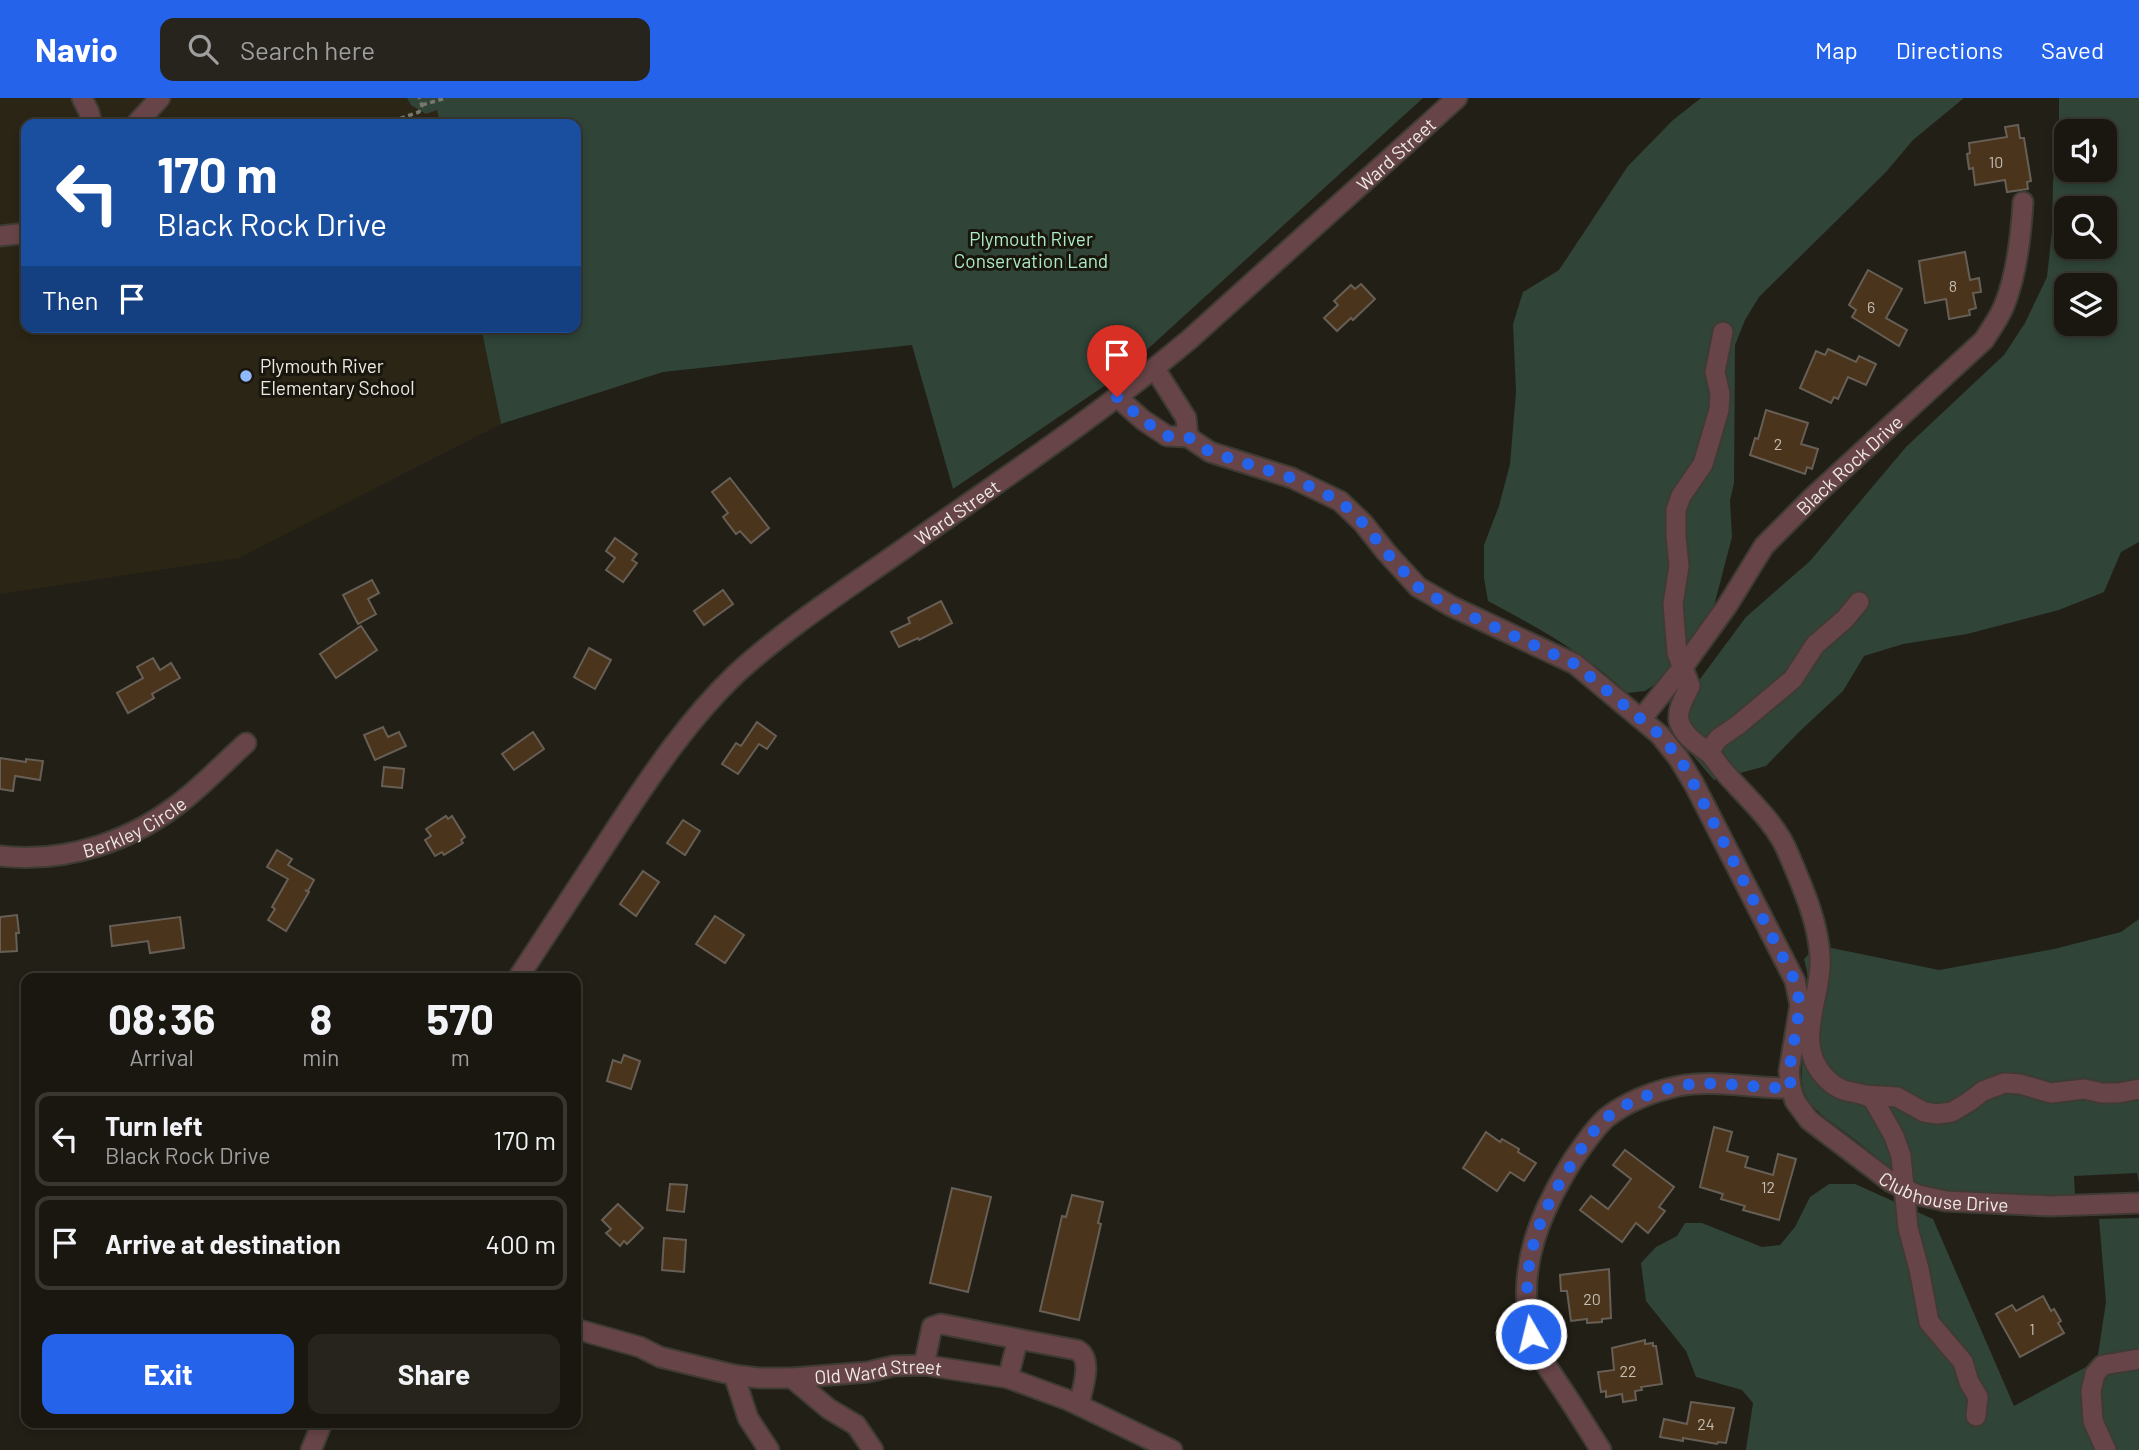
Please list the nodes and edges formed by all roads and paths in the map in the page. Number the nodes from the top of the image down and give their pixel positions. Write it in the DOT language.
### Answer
graph roads {
  1 [pos="82,98"];
  2 [pos="160,98"];
  3 [pos="419,98"];
  4 [pos="446,98"];
  5 [pos="1457,98"];
  6 [pos="422,105"];
  7 [pos="91,119"];
  8 [pos="141,119"];
  9 [pos="397,119"];
  10 [pos="2023,202"];
  11 [pos="21,234"];
  12 [pos="0,236"];
  13 [pos="1723,332"];
  14 [pos="1155,369"];
  15 [pos="1117,397"];
  16 [pos="1188,437"];
  17 [pos="1859,602"];
  18 [pos="1683,667"];
  19 [pos="1642,718"];
  20 [pos="246,743"];
  21 [pos="1712,756"];
  22 [pos="0,856"];
  23 [pos="521,973"];
  24 [pos="1791,1088"];
  25 [pos="2139,1088"];
  26 [pos="1863,1095"];
  27 [pos="1905,1189"];
  28 [pos="2139,1203"];
  29 [pos="581,1330"];
  30 [pos="1018,1339"];
  31 [pos="2139,1359"];
  32 [pos="924,1365"];
  33 [pos="734,1375"];
  34 [pos="792,1378"];
  35 [pos="1008,1378"];
  36 [pos="1079,1405"];
  37 [pos="1976,1416"];
  38 [pos="320,1428"];
  39 [pos="311,1450"];
  40 [pos="769,1450"];
  41 [pos="873,1450"];
  42 [pos="1172,1450"];
  43 [pos="1601,1450"];
  44 [pos="2106,1450"];
  1 -- 7 [label="street"];
  2 -- 8 [label="street"];
  3 -- 6 [label="path"];
  4 -- 6 [label="path"];
  5 -- 14 [label="street, Ward Street"];
  6 -- 9 [label="path"];
  10 -- 18 [label="street, Black Rock Drive"];
  11 -- 12 [label="street"];
  13 -- 18 [label="street"];
  14 -- 15 [label="street, Ward Street"];
  14 -- 16 [label="street"];
  15 -- 16 [label="street"];
  15 -- 23 [label="street, Ward Street"];
  16 -- 19 [label="street"];
  17 -- 21 [label="street"];
  18 -- 19 [label="street, Black Rock Drive"];
  18 -- 21 [label="street"];
  19 -- 24 [label="street"];
  20 -- 22 [label="street, Berkley Circle"];
  21 -- 26 [label="street"];
  24 -- 27 [label="street, Clubhouse Drive"];
  24 -- 43 [label="street"];
  25 -- 26 [label="street"];
  26 -- 27 [label="street"];
  27 -- 28 [label="street, Clubhouse Drive"];
  27 -- 37 [label="street"];
  29 -- 33 [label="street, Old Ward Street"];
  30 -- 32 [label="street"];
  30 -- 35 [label="street"];
  30 -- 36 [label="street"];
  31 -- 44 [label="street"];
  32 -- 34 [label="street, Old Ward Street"];
  32 -- 35 [label="street, Old Ward Street"];
  33 -- 34 [label="street, Old Ward Street"];
  33 -- 40 [label="street"];
  34 -- 41 [label="street"];
  35 -- 36 [label="street, Old Ward Street"];
  36 -- 42 [label="street, Old Ward Street"];
  38 -- 39 [label="street"];
}
